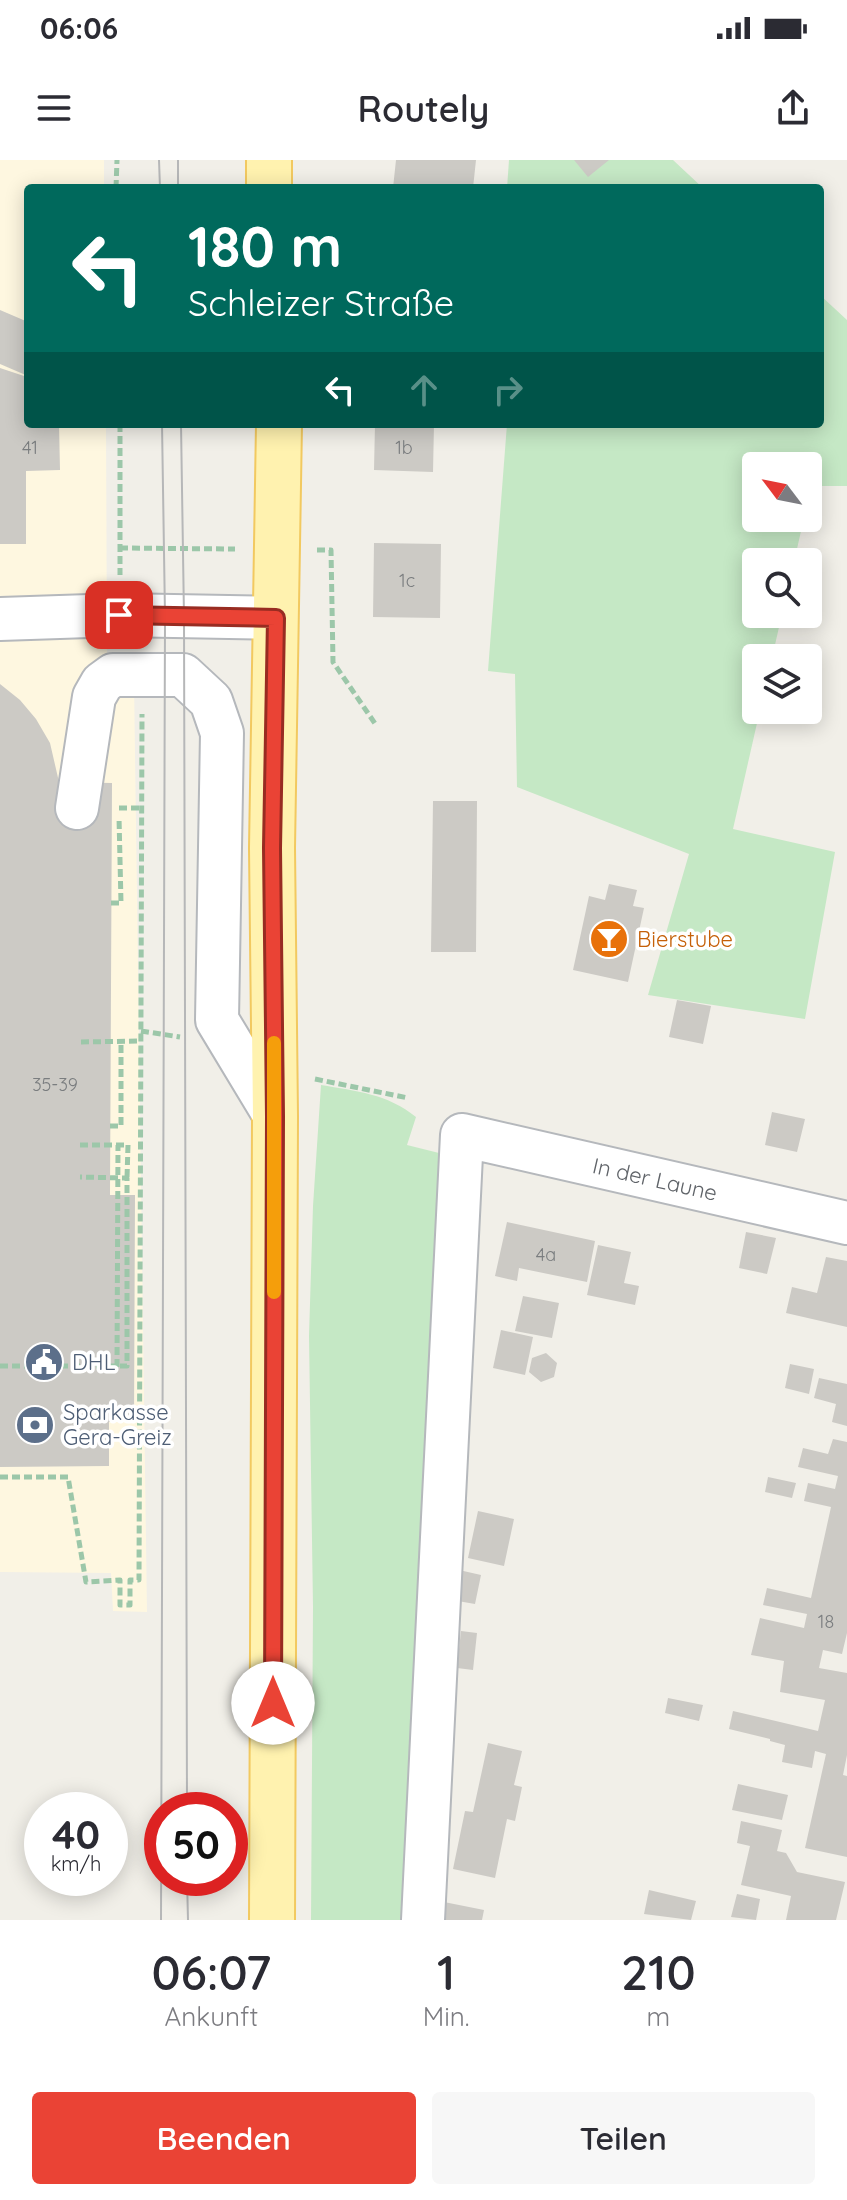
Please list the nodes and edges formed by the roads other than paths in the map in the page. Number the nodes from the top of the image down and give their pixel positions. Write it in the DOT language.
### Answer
graph roads {
  1 [pos="269,160"];
  2 [pos="269,184"];
  3 [pos="279,428"];
  4 [pos="276,618"];
  5 [pos="0,619"];
  6 [pos="77,808"];
  7 [pos="275,1116"];
  8 [pos="847,1223"];
  9 [pos="272,1920"];
  10 [pos="423,1920"];
  1 -- 2 [label="main road"];
  3 -- 4 [label="main road"];
  4 -- 5 [label="street"];
  4 -- 7 [label="main road"];
  6 -- 7 [label="street"];
  7 -- 9 [label="main road"];
  8 -- 10 [label="street, In der Laune"];
}
